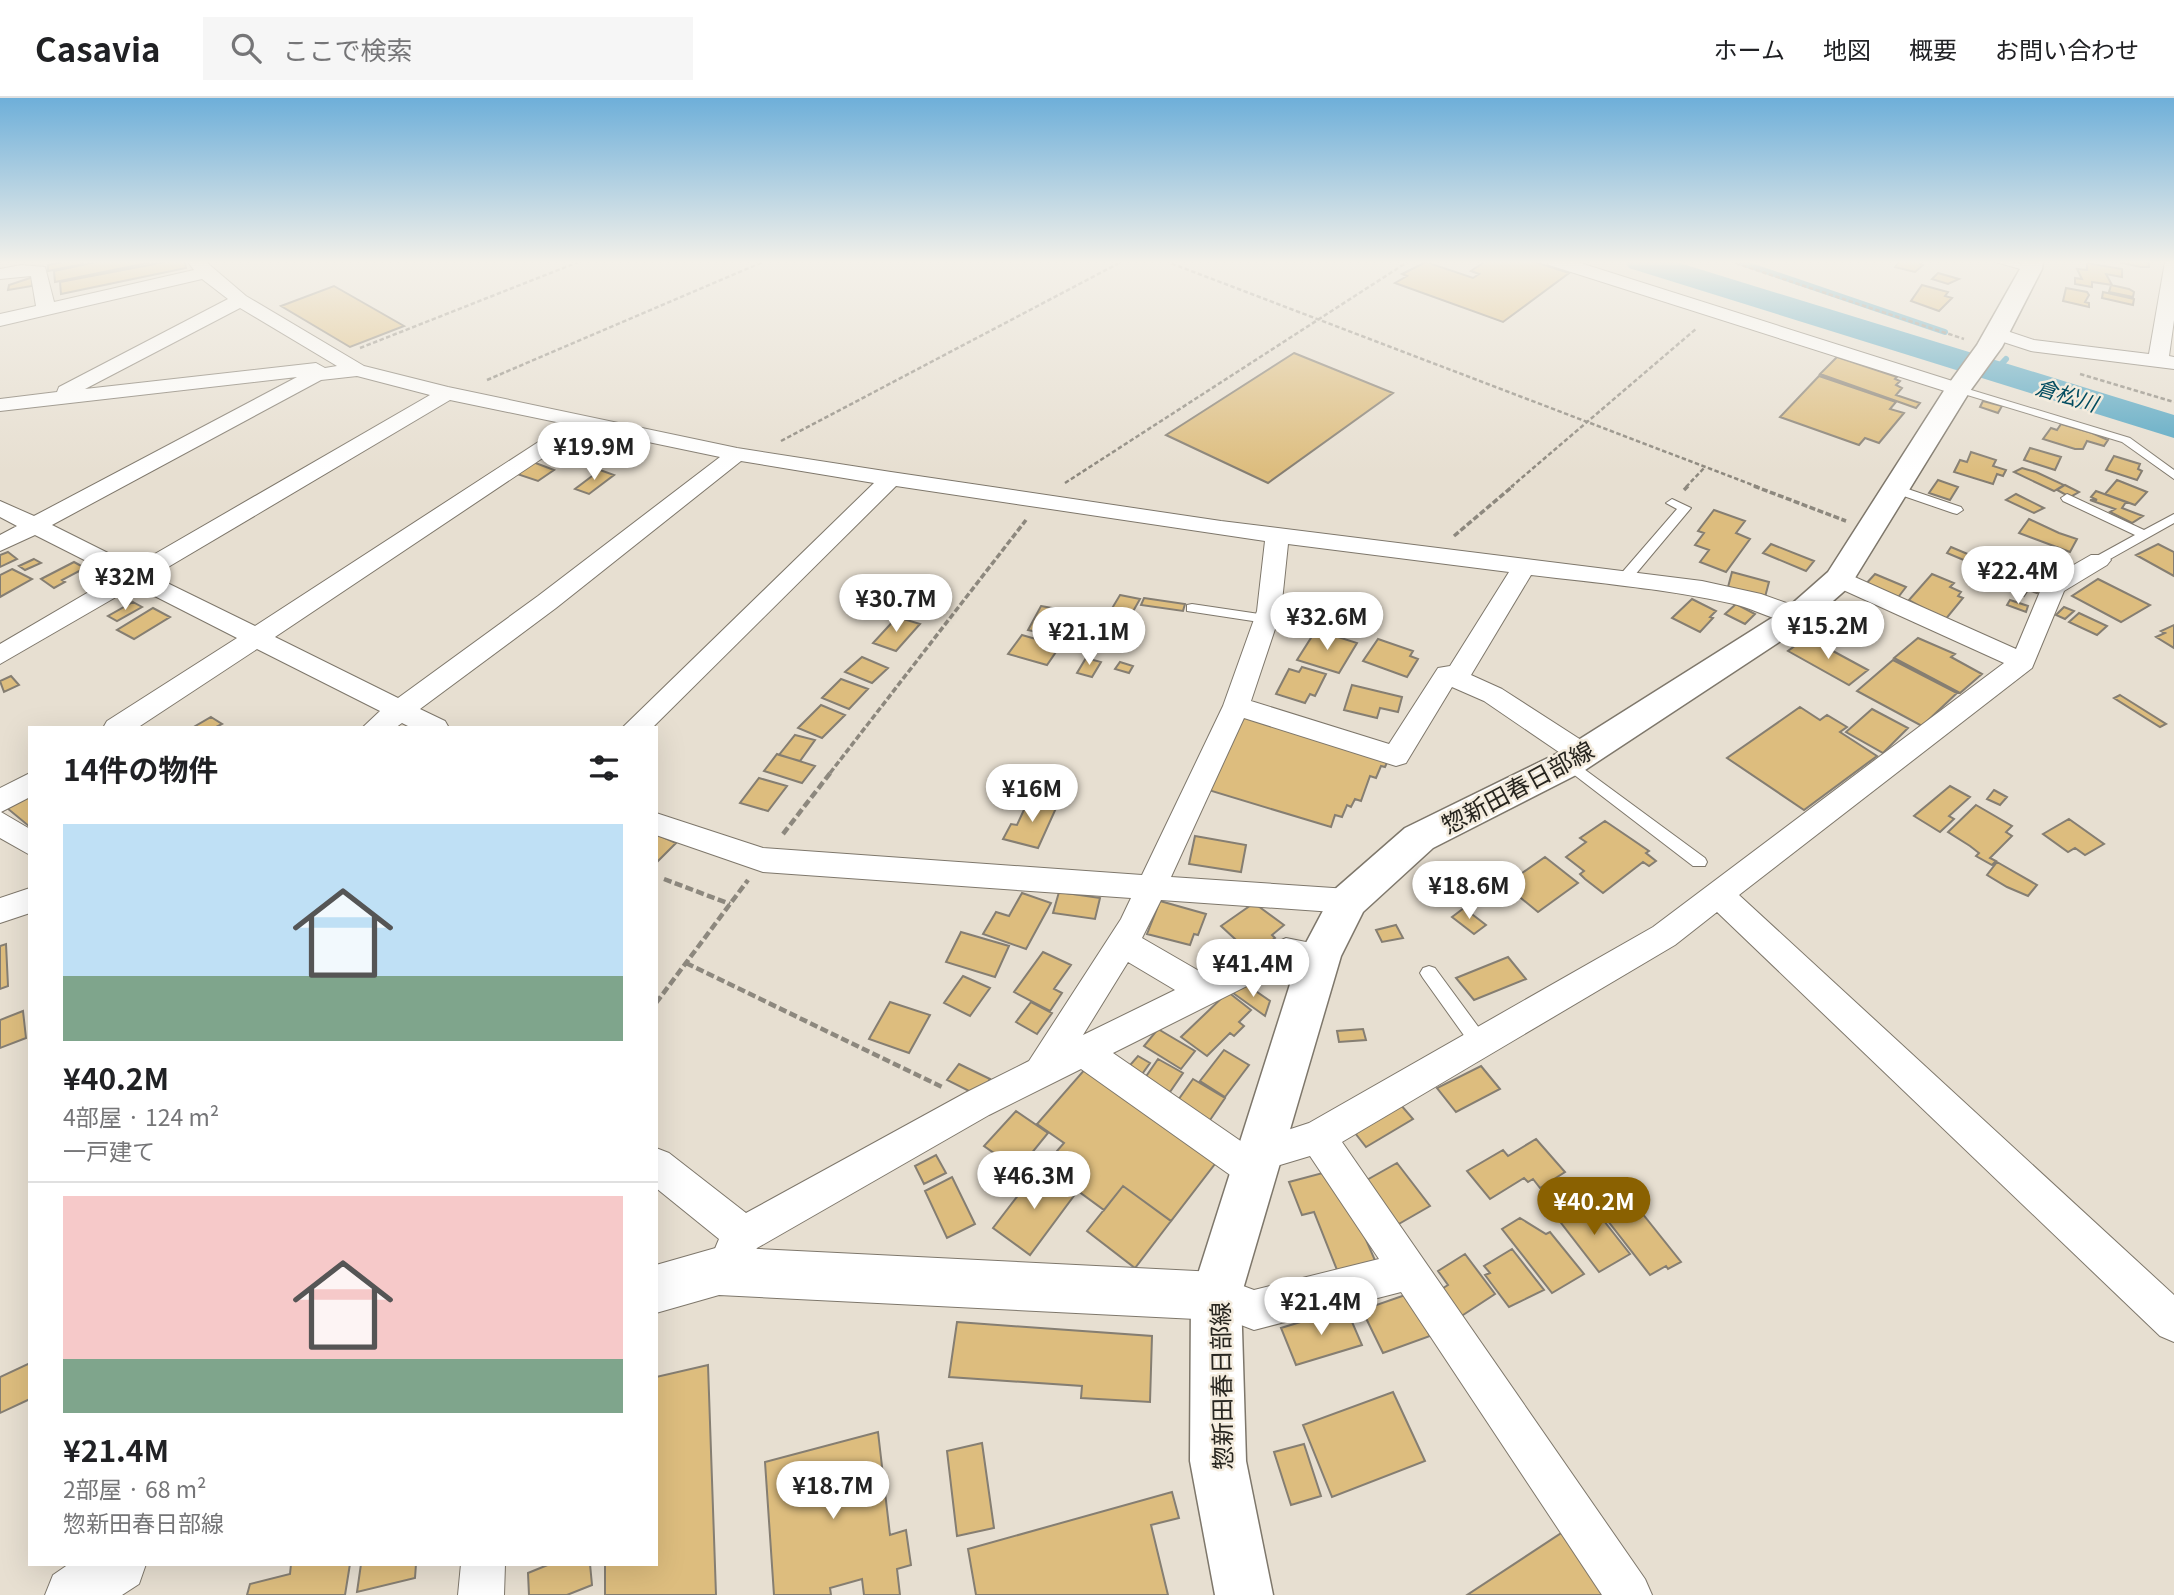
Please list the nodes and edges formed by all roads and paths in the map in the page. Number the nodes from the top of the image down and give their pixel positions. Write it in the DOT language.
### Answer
graph roads {
  1 [pos="180,331"];
  2 [pos="291,331"];
  3 [pos="421,331"];
  4 [pos="602,331"];
  5 [pos="990,331"];
  6 [pos="1302,331"];
  7 [pos="1347,331"];
  8 [pos="1692,331"];
  9 [pos="1771,331"];
  10 [pos="1961,331"];
  11 [pos="1997,331"];
  12 [pos="2168,331"];
  13 [pos="1992,340"];
  14 [pos="2166,362"];
  15 [pos="346,364"];
  16 [pos="1958,389"];
  17 [pos="453,395"];
  18 [pos="50,398"];
  19 [pos="0,405"];
  20 [pos="583,421"];
  21 [pos="0,425"];
  22 [pos="747,456"];
  23 [pos="2174,476"];
  24 [pos="891,479"];
  25 [pos="1896,489"];
  26 [pos="2067,498"];
  27 [pos="1042,500"];
  28 [pos="1672,503"];
  29 [pos="0,508"];
  30 [pos="1957,510"];
  31 [pos="2174,518"];
  32 [pos="35,526"];
  33 [pos="1870,530"];
  34 [pos="2144,534"];
  35 [pos="1277,535"];
  36 [pos="0,544"];
  37 [pos="1444,555"];
  38 [pos="2099,560"];
  39 [pos="1525,565"];
  40 [pos="137,578"];
  41 [pos="1624,579"];
  42 [pos="1839,579"];
  43 [pos="1192,608"];
  44 [pos="1797,616"];
  45 [pos="1266,620"];
  46 [pos="257,639"];
  47 [pos="0,656"];
  48 [pos="2023,662"];
  49 [pos="1456,678"];
  50 [pos="1236,706"];
  51 [pos="400,711"];
  52 [pos="120,726"];
  53 [pos="379,726"];
  54 [pos="431,726"];
  55 [pos="638,726"];
  56 [pos="1576,758"];
  57 [pos="28,784"];
  58 [pos="0,802"];
  59 [pos="0,823"];
  60 [pos="658,825"];
  61 [pos="28,843"];
  62 [pos="763,860"];
  63 [pos="1699,862"];
  64 [pos="664,879"];
  65 [pos="1150,888"];
  66 [pos="1719,895"];
  67 [pos="28,901"];
  68 [pos="1348,901"];
  69 [pos="730,904"];
  70 [pos="0,911"];
  71 [pos="1123,943"];
  72 [pos="1320,956"];
  73 [pos="686,963"];
  74 [pos="1429,973"];
  75 [pos="1206,992"];
  76 [pos="658,1000"];
  77 [pos="1479,1042"];
  78 [pos="1085,1053"];
  79 [pos="1040,1074"];
  80 [pos="977,1104"];
  81 [pos="1318,1137"];
  82 [pos="1256,1163"];
  83 [pos="658,1167"];
  84 [pos="732,1253"];
  85 [pos="1410,1271"];
  86 [pos="658,1288"];
  87 [pos="1216,1296"];
  88 [pos="2174,1322"];
  89 [pos="483,1566"];
  90 [pos="481,1595"];
  91 [pos="1244,1595"];
  92 [pos="1629,1595"];
  1 -- 18 [label="street"];
  2 -- 15 [label="street"];
  3 -- 15 [label="path"];
  4 -- 17 [label="path"];
  5 -- 22 [label="path"];
  6 -- 27 [label="path"];
  7 -- 33 [label="path"];
  8 -- 37 [label="path"];
  9 -- 16 [label="street"];
  10 -- 13 [label="path"];
  11 -- 13 [label="main road, 惣新田春日部線"];
  12 -- 14 [label="street"];
  13 -- 14 [label="street"];
  13 -- 16 [label="main road, 惣新田春日部線"];
  15 -- 17 [label="street"];
  15 -- 18 [label="street"];
  15 -- 32 [label="street"];
  16 -- 23 [label="lane"];
  16 -- 25 [label="main road, 惣新田春日部線"];
  17 -- 20 [label="street"];
  17 -- 40 [label="street"];
  18 -- 19 [label="street"];
  18 -- 21 [label="street"];
  20 -- 22 [label="street"];
  20 -- 46 [label="street"];
  22 -- 24 [label="street"];
  22 -- 51 [label="street"];
  24 -- 27 [label="street"];
  24 -- 55 [label="street"];
  25 -- 30 [label="lane"];
  25 -- 33 [label="main road, 惣新田春日部線"];
  26 -- 34 [label="lane"];
  27 -- 35 [label="street"];
  27 -- 62 [label="path"];
  28 -- 41 [label="lane"];
  29 -- 32 [label="street"];
  31 -- 34 [label="lane"];
  32 -- 36 [label="street"];
  32 -- 40 [label="street"];
  33 -- 42 [label="main road, 惣新田春日部線"];
  34 -- 38 [label="lane"];
  35 -- 37 [label="street"];
  35 -- 45 [label="street"];
  37 -- 39 [label="street"];
  38 -- 48 [label="street"];
  39 -- 41 [label="street"];
  39 -- 49 [label="street"];
  40 -- 46 [label="street"];
  40 -- 47 [label="street"];
  41 -- 44 [label="street"];
  42 -- 44 [label="main road, 惣新田春日部線"];
  42 -- 48 [label="street"];
  43 -- 45 [label="lane"];
  44 -- 56 [label="main road, 惣新田春日部線"];
  45 -- 50 [label="street"];
  46 -- 51 [label="street"];
  46 -- 52 [label="street"];
  48 -- 66 [label="street"];
  49 -- 50 [label="street"];
  49 -- 56 [label="street"];
  50 -- 65 [label="street"];
  51 -- 53 [label="street"];
  51 -- 54 [label="street"];
  56 -- 63 [label="lane"];
  56 -- 68 [label="main road, 惣新田春日部線"];
  57 -- 58 [label="street"];
  59 -- 61 [label="street"];
  60 -- 62 [label="street"];
  62 -- 65 [label="street"];
  62 -- 69 [label="path"];
  64 -- 69 [label="path"];
  65 -- 68 [label="street"];
  65 -- 71 [label="street"];
  66 -- 77 [label="street"];
  66 -- 88 [label="street"];
  67 -- 70 [label="street"];
  68 -- 72 [label="main road, 惣新田春日部線"];
  69 -- 73 [label="path"];
  71 -- 75 [label="street"];
  71 -- 79 [label="street"];
  72 -- 75 [label="street"];
  72 -- 82 [label="main road, 惣新田春日部線"];
  73 -- 76 [label="path"];
  73 -- 80 [label="path"];
  74 -- 77 [label="lane"];
  75 -- 78 [label="street"];
  77 -- 81 [label="street"];
  78 -- 79 [label="street"];
  78 -- 82 [label="street"];
  79 -- 80 [label="street"];
  80 -- 84 [label="street"];
  81 -- 82 [label="street"];
  81 -- 85 [label="street"];
  82 -- 87 [label="main road, 惣新田春日部線"];
  83 -- 84 [label="street"];
  84 -- 86 [label="street"];
  84 -- 87 [label="street"];
  85 -- 87 [label="street"];
  85 -- 92 [label="street"];
  87 -- 91 [label="main road, 惣新田春日部線"];
  89 -- 90 [label="street"];
}
